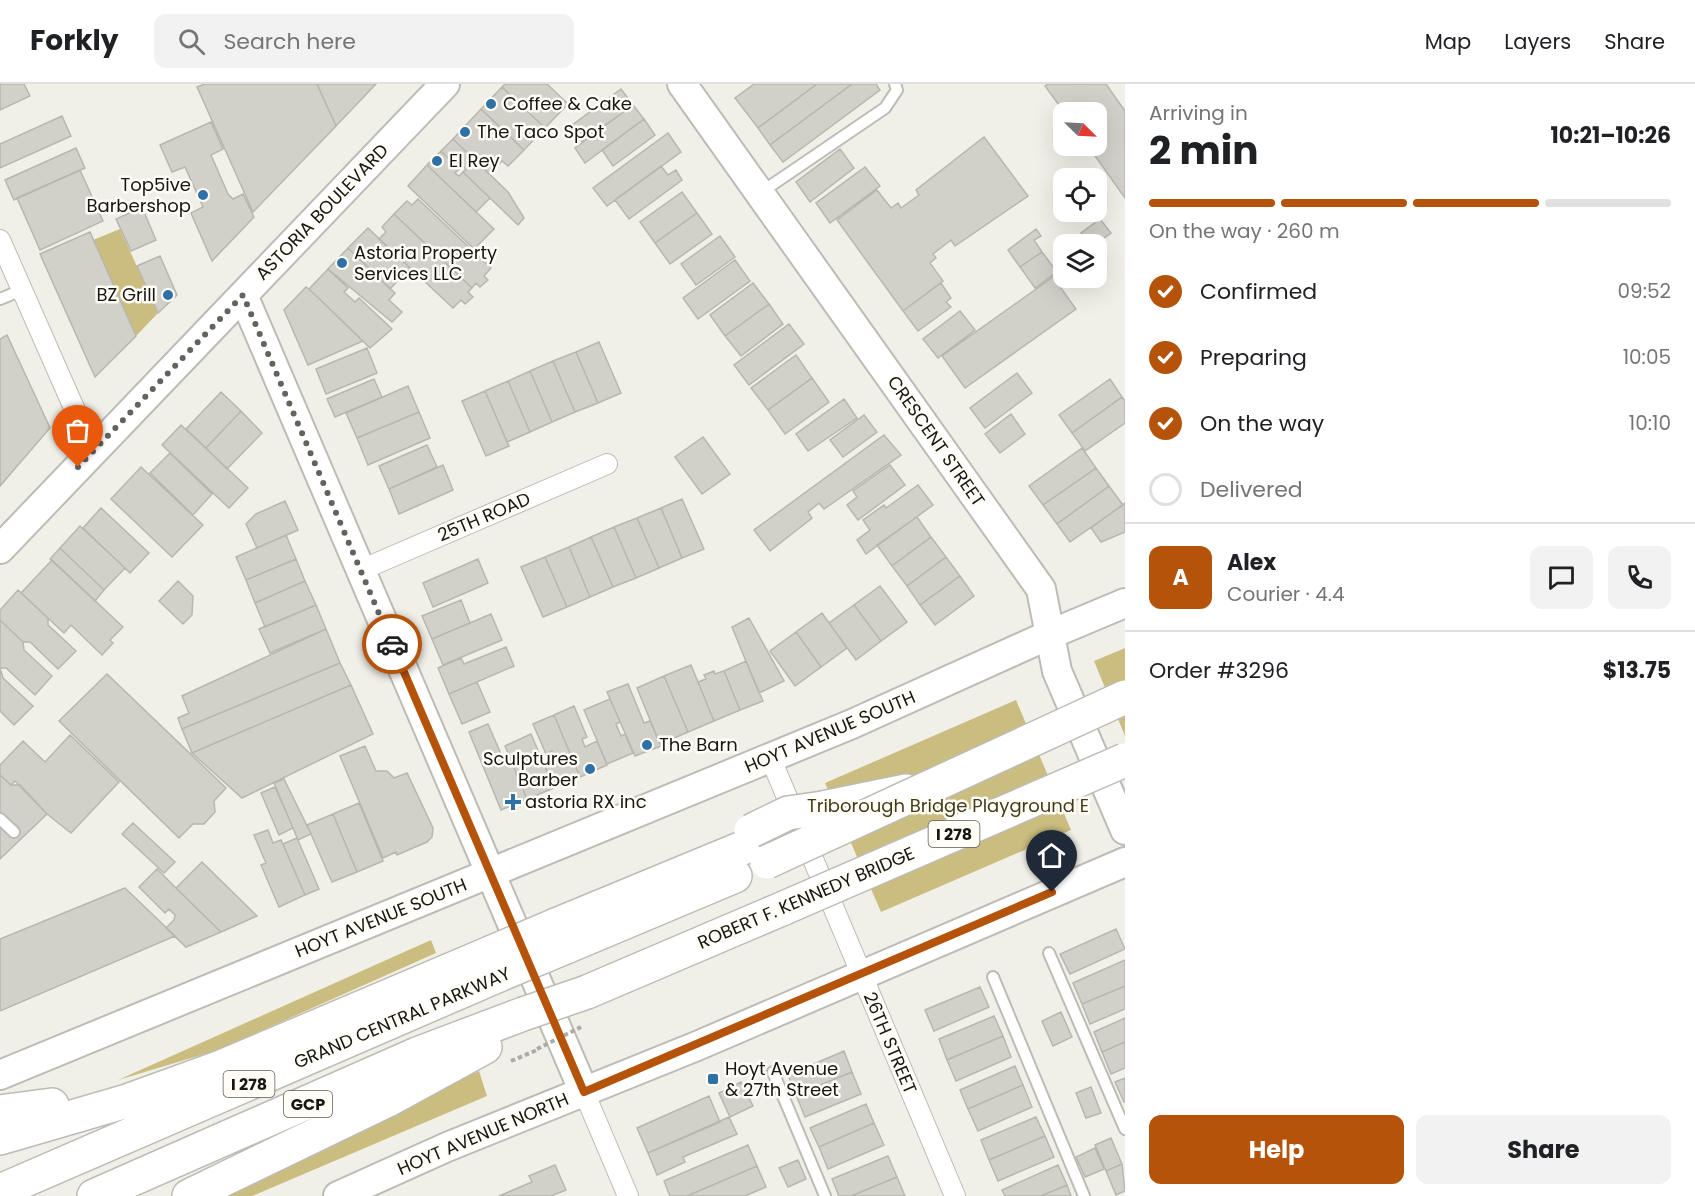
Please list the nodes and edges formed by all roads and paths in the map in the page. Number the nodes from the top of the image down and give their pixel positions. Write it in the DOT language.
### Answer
graph roads {
  1 [pos="445,84"];
  2 [pos="682,84"];
  3 [pos="895,84"];
  4 [pos="760,193"];
  5 [pos="0,240"];
  6 [pos="22,290"];
  7 [pos="243,295"];
  8 [pos="0,299"];
  9 [pos="93,451"];
  10 [pos="607,464"];
  11 [pos="0,549"];
  12 [pos="361,570"];
  13 [pos="1125,603"];
  14 [pos="1051,633"];
  15 [pos="1125,697"];
  16 [pos="770,757"];
  17 [pos="1125,760"];
  18 [pos="934,785"];
  19 [pos="0,819"];
  20 [pos="1125,831"];
  21 [pos="14,832"];
  22 [pos="758,845"];
  23 [pos="1125,862"];
  24 [pos="490,873"];
  25 [pos="1049,953"];
  26 [pos="491,956"];
  27 [pos="860,974"];
  28 [pos="993,977"];
  29 [pos="587,1008"];
  30 [pos="530,1029"];
  31 [pos="507,1063"];
  32 [pos="773,1072"];
  33 [pos="0,1075"];
  34 [pos="584,1092"];
  35 [pos="0,1112"];
  36 [pos="1125,1129"];
  37 [pos="0,1138"];
  38 [pos="0,1191"];
  39 [pos="94,1196"];
  40 [pos="189,1196"];
  41 [pos="338,1196"];
  42 [pos="628,1196"];
  43 [pos="825,1196"];
  44 [pos="955,1196"];
  45 [pos="1084,1196"];
  1 -- 7 [label="main road, ASTORIA BOULEVARD"];
  2 -- 4 [label="main road, CRESCENT STREET"];
  3 -- 4 [label="lane"];
  4 -- 14 [label="main road, CRESCENT STREET"];
  5 -- 6 [label="street"];
  6 -- 8 [label="lane"];
  6 -- 9 [label="street"];
  7 -- 9 [label="main road, ASTORIA BOULEVARD"];
  7 -- 12 [label="main road"];
  9 -- 11 [label="main road, ASTORIA BOULEVARD"];
  10 -- 12 [label="street, 25TH ROAD"];
  12 -- 24 [label="main road"];
  13 -- 14 [label="main road, HOYT AVENUE SOUTH"];
  14 -- 16 [label="main road, HOYT AVENUE SOUTH"];
  14 -- 20 [label="main road, CRESCENT STREET"];
  15 -- 18 [label="highway, I 278, bridge"];
  16 -- 24 [label="main road, HOYT AVENUE SOUTH"];
  16 -- 27 [label="street, 26TH STREET"];
  17 -- 29 [label="highway, ROBERT F. KENNEDY BRIDGE / I 278, bridge"];
  18 -- 22 [label="highway, GRAND CENTRAL PARKWAY / I 278, bridge"];
  18 -- 22 [label="highway, bridge"];
  19 -- 21 [label="lane"];
  22 -- 26 [label="highway, GRAND CENTRAL PARKWAY / I 278, bridge"];
  23 -- 27 [label="main road, HOYT AVENUE NORTH"];
  24 -- 33 [label="main road, HOYT AVENUE SOUTH"];
  24 -- 34 [label="main road"];
  25 -- 36 [label="lane"];
  26 -- 35 [label="highway"];
  26 -- 37 [label="highway"];
  26 -- 38 [label="highway, GRAND CENTRAL PARKWAY / I 278"];
  27 -- 34 [label="main road, HOYT AVENUE NORTH"];
  27 -- 44 [label="street, 26TH STREET"];
  28 -- 45 [label="lane"];
  29 -- 30 [label="highway, GCP, bridge"];
  29 -- 30 [label="path, bridge"];
  30 -- 31 [label="path"];
  30 -- 39 [label="highway, GCP"];
  30 -- 40 [label="highway"];
  32 -- 43 [label="lane"];
  34 -- 41 [label="main road, HOYT AVENUE NORTH"];
  34 -- 42 [label="street"];
}
